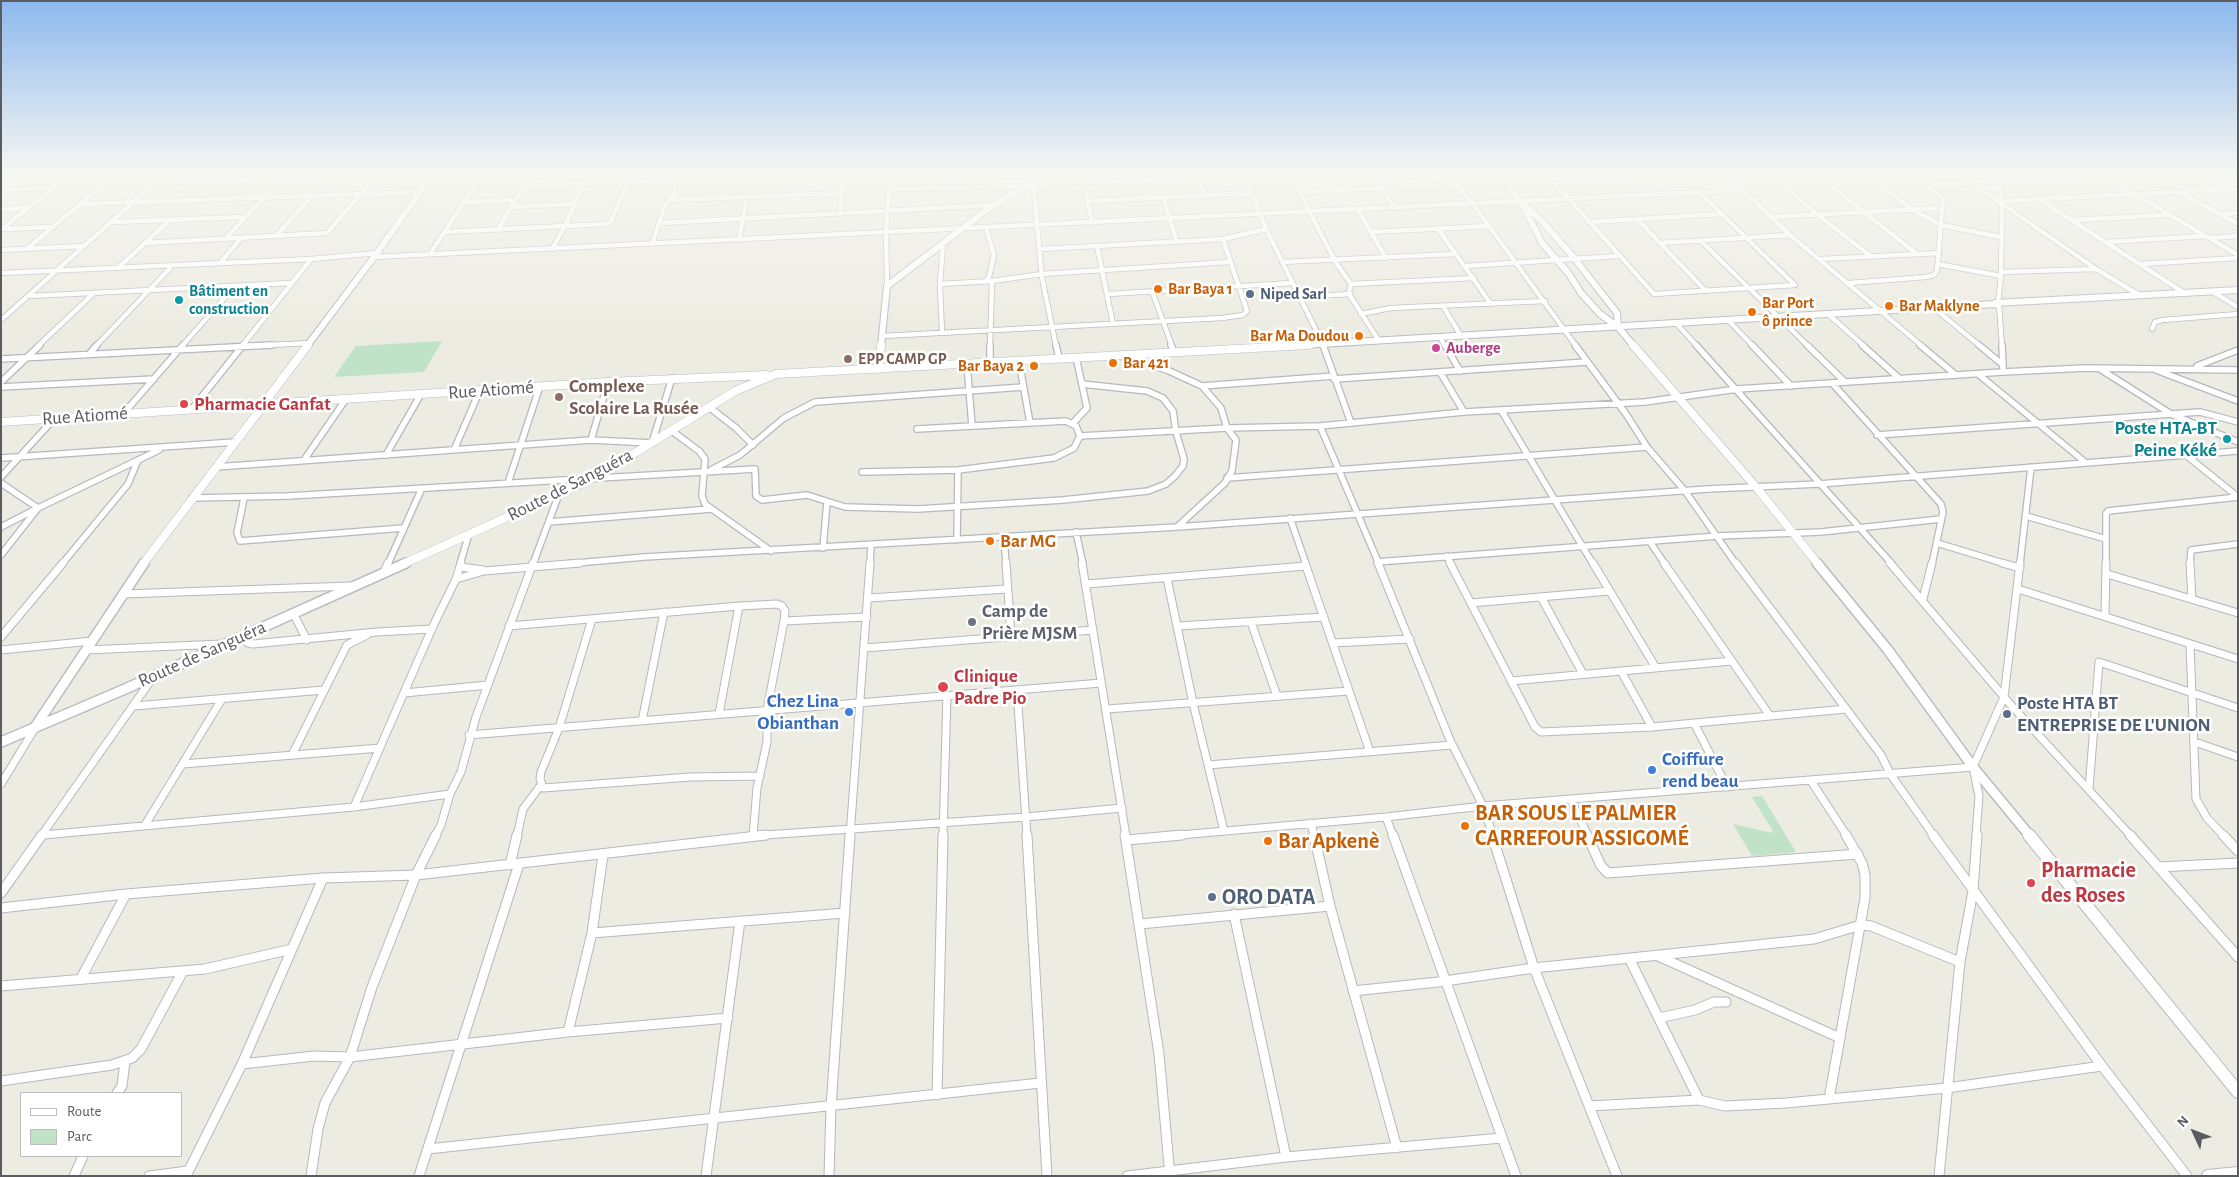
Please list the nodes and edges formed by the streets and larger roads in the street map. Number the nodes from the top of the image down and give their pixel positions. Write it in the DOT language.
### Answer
graph roads {
  1 [pos="54,227"];
  2 [pos="106,227"];
  3 [pos="162,227"];
  4 [pos="235,227"];
  5 [pos="284,227"];
  6 [pos="334,227"];
  7 [pos="396,227"];
  8 [pos="447,227"];
  9 [pos="500,227"];
  10 [pos="549,227"];
  11 [pos="564,227"];
  12 [pos="659,227"];
  13 [pos="742,227"];
  14 [pos="887,227"];
  15 [pos="1005,227"];
  16 [pos="1038,227"];
  17 [pos="1172,227"];
  18 [pos="1318,227"];
  19 [pos="1368,227"];
  20 [pos="1473,227"];
  21 [pos="1490,227"];
  22 [pos="1533,227"];
  23 [pos="1547,227"];
  24 [pos="1592,227"];
  25 [pos="1645,227"];
  26 [pos="1735,227"];
  27 [pos="1781,227"];
  28 [pos="1833,227"];
  29 [pos="1882,227"];
  30 [pos="1941,227"];
  31 [pos="1950,227"];
  32 [pos="2001,227"];
  33 [pos="2036,227"];
  34 [pos="2083,227"];
  35 [pos="2189,227"];
  36 [pos="962,228"];
  37 [pos="986,228"];
  38 [pos="1,229"];
  39 [pos="1266,229"];
  40 [pos="1438,229"];
  41 [pos="498,230"];
  42 [pos="444,232"];
  43 [pos="886,232"];
  44 [pos="1371,232"];
  45 [pos="1790,235"];
  46 [pos="276,236"];
  47 [pos="2238,236"];
  48 [pos="2000,237"];
  49 [pos="2207,237"];
  50 [pos="241,238"];
  51 [pos="1747,238"];
  52 [pos="225,239"];
  53 [pos="1223,239"];
  54 [pos="739,240"];
  55 [pos="1700,240"];
  56 [pos="1177,242"];
  57 [pos="2106,242"];
  58 [pos="145,243"];
  59 [pos="1660,243"];
  60 [pos="652,244"];
  61 [pos="943,244"];
  62 [pos="84,246"];
  63 [pos="1097,246"];
  64 [pos="28,248"];
  65 [pos="552,249"];
  66 [pos="1041,249"];
  67 [pos="1,250"];
  68 [pos="1939,253"];
  69 [pos="430,254"];
  70 [pos="1455,254"];
  71 [pos="1917,254"];
  72 [pos="2238,254"];
  73 [pos="376,255"];
  74 [pos="1618,256"];
  75 [pos="1872,257"];
  76 [pos="1386,258"];
  77 [pos="1574,258"];
  78 [pos="2238,258"];
  79 [pos="311,259"];
  80 [pos="1821,259"];
  81 [pos="1335,260"];
  82 [pos="1556,260"];
  83 [pos="1230,262"];
  84 [pos="1282,262"];
  85 [pos="220,263"];
  86 [pos="1514,263"];
  87 [pos="1938,264"];
  88 [pos="2140,264"];
  89 [pos="174,265"];
  90 [pos="119,266"];
  91 [pos="1466,266"];
  92 [pos="60,269"];
  93 [pos="1102,269"];
  94 [pos="2096,269"];
  95 [pos="1,273"];
  96 [pos="1042,274"];
  97 [pos="2001,274"];
  98 [pos="1474,278"];
  99 [pos="992,281"];
  100 [pos="984,282"];
  101 [pos="290,283"];
  102 [pos="1292,283"];
  103 [pos="1849,283"];
  104 [pos="940,284"];
  105 [pos="1351,284"];
  106 [pos="235,286"];
  107 [pos="887,286"];
  108 [pos="1240,286"];
  109 [pos="1750,288"];
  110 [pos="2238,290"];
  111 [pos="147,291"];
  112 [pos="1152,291"];
  113 [pos="1706,291"];
  114 [pos="2213,292"];
  115 [pos="94,293"];
  116 [pos="1108,294"];
  117 [pos="1350,294"];
  118 [pos="2186,294"];
  119 [pos="31,296"];
  120 [pos="2142,296"];
  121 [pos="1298,297"];
  122 [pos="1544,301"];
  123 [pos="1492,304"];
  124 [pos="1998,304"];
  125 [pos="1443,306"];
  126 [pos="2238,307"];
  127 [pos="1934,308"];
  128 [pos="1883,311"];
  129 [pos="1361,314"];
  130 [pos="1828,314"];
  131 [pos="2238,314"];
  132 [pos="1777,317"];
  133 [pos="1,320"];
  134 [pos="1728,320"];
  135 [pos="1161,321"];
  136 [pos="1676,323"];
  137 [pos="1113,324"];
  138 [pos="1618,327"];
  139 [pos="1053,328"];
  140 [pos="2152,329"];
  141 [pos="991,331"];
  142 [pos="1566,331"];
  143 [pos="942,334"];
  144 [pos="882,336"];
  145 [pos="1461,336"];
  146 [pos="1440,337"];
  147 [pos="1379,341"];
  148 [pos="310,343"];
  149 [pos="1323,344"];
  150 [pos="242,345"];
  151 [pos="182,349"];
  152 [pos="2238,350"];
  153 [pos="1174,352"];
  154 [pos="90,353"];
  155 [pos="1120,356"];
  156 [pos="1076,357"];
  157 [pos="25,358"];
  158 [pos="1059,358"];
  159 [pos="1,359"];
  160 [pos="1019,361"];
  161 [pos="1587,362"];
  162 [pos="990,363"];
  163 [pos="967,364"];
  164 [pos="2003,368"];
  165 [pos="2099,368"];
  166 [pos="2153,368"];
  167 [pos="2192,368"];
  168 [pos="879,370"];
  169 [pos="2238,370"];
  170 [pos="1460,371"];
  171 [pos="1440,372"];
  172 [pos="776,374"];
  173 [pos="1978,374"];
  174 [pos="1956,375"];
  175 [pos="672,378"];
  176 [pos="1334,378"];
  177 [pos="154,379"];
  178 [pos="1900,379"];
  179 [pos="1,382"];
  180 [pos="608,382"];
  181 [pos="1845,382"];
  182 [pos="1832,383"];
  183 [pos="1082,384"];
  184 [pos="540,386"];
  185 [pos="1202,386"];
  186 [pos="1791,386"];
  187 [pos="1,387"];
  188 [pos="1023,387"];
  189 [pos="480,390"];
  190 [pos="968,390"];
  191 [pos="1737,390"];
  192 [pos="421,394"];
  193 [pos="1676,396"];
  194 [pos="346,399"];
  195 [pos="2238,401"];
  196 [pos="1620,404"];
  197 [pos="263,405"];
  198 [pos="709,407"];
  199 [pos="192,409"];
  200 [pos="1501,410"];
  201 [pos="1464,412"];
  202 [pos="124,414"];
  203 [pos="2171,414"];
  204 [pos="54,419"];
  205 [pos="1,422"];
  206 [pos="2238,422"];
  207 [pos="1030,423"];
  208 [pos="1073,423"];
  209 [pos="1352,423"];
  210 [pos="2038,424"];
  211 [pos="972,426"];
  212 [pos="1320,426"];
  213 [pos="1227,428"];
  214 [pos="917,430"];
  215 [pos="672,431"];
  216 [pos="1176,432"];
  217 [pos="1877,435"];
  218 [pos="1080,436"];
  219 [pos="591,440"];
  220 [pos="235,442"];
  221 [pos="2238,442"];
  222 [pos="652,443"];
  223 [pos="522,444"];
  224 [pos="753,445"];
  225 [pos="1647,447"];
  226 [pos="163,448"];
  227 [pos="454,450"];
  228 [pos="2238,451"];
  229 [pos="386,455"];
  230 [pos="1530,455"];
  231 [pos="20,456"];
  232 [pos="2187,456"];
  233 [pos="1,458"];
  234 [pos="138,460"];
  235 [pos="304,460"];
  236 [pos="2085,462"];
  237 [pos="216,467"];
  238 [pos="2031,467"];
  239 [pos="958,470"];
  240 [pos="1338,470"];
  241 [pos="704,472"];
  242 [pos="862,472"];
  243 [pos="1,477"];
  244 [pos="594,477"];
  245 [pos="1917,477"];
  246 [pos="1227,478"];
  247 [pos="1,483"];
  248 [pos="508,483"];
  249 [pos="1820,484"];
  250 [pos="1756,487"];
  251 [pos="422,488"];
  252 [pos="1685,491"];
  253 [pos="558,494"];
  254 [pos="2238,497"];
  255 [pos="192,498"];
  256 [pos="244,498"];
  257 [pos="1557,501"];
  258 [pos="827,502"];
  259 [pos="957,507"];
  260 [pos="38,508"];
  261 [pos="711,509"];
  262 [pos="1358,513"];
  263 [pos="2026,516"];
  264 [pos="1290,518"];
  265 [pos="1941,519"];
  266 [pos="549,522"];
  267 [pos="1,527"];
  268 [pos="1177,527"];
  269 [pos="1858,527"];
  270 [pos="403,528"];
  271 [pos="1076,532"];
  272 [pos="1791,533"];
  273 [pos="469,534"];
  274 [pos="1718,536"];
  275 [pos="1004,537"];
  276 [pos="2106,539"];
  277 [pos="957,540"];
  278 [pos="1650,542"];
  279 [pos="1937,543"];
  280 [pos="2238,544"];
  281 [pos="871,545"];
  282 [pos="1584,546"];
  283 [pos="823,548"];
  284 [pos="771,551"];
  285 [pos="1,555"];
  286 [pos="1447,556"];
  287 [pos="1377,562"];
  288 [pos="1306,566"];
  289 [pos="461,567"];
  290 [pos="532,567"];
  291 [pos="2020,568"];
  292 [pos="484,571"];
  293 [pos="384,572"];
  294 [pos="2107,574"];
  295 [pos="1167,578"];
  296 [pos="456,579"];
  297 [pos="1087,584"];
  298 [pos="354,586"];
  299 [pos="1007,588"];
  300 [pos="2018,589"];
  301 [pos="1609,591"];
  302 [pos="123,594"];
  303 [pos="1541,597"];
  304 [pos="869,598"];
  305 [pos="1923,599"];
  306 [pos="2192,599"];
  307 [pos="1471,603"];
  308 [pos="740,606"];
  309 [pos="664,612"];
  310 [pos="293,613"];
  311 [pos="2238,613"];
  312 [pos="1324,616"];
  313 [pos="2105,616"];
  314 [pos="867,617"];
  315 [pos="592,619"];
  316 [pos="784,621"];
  317 [pos="1251,622"];
  318 [pos="509,626"];
  319 [pos="1178,626"];
  320 [pos="432,629"];
  321 [pos="1093,630"];
  322 [pos="370,633"];
  323 [pos="1011,635"];
  324 [pos="242,636"];
  325 [pos="337,636"];
  326 [pos="1,638"];
  327 [pos="1410,639"];
  328 [pos="307,640"];
  329 [pos="92,641"];
  330 [pos="1332,643"];
  331 [pos="225,644"];
  332 [pos="2190,644"];
  333 [pos="347,645"];
  334 [pos="865,648"];
  335 [pos="1,650"];
  336 [pos="86,650"];
  337 [pos="2238,659"];
  338 [pos="1732,661"];
  339 [pos="1656,668"];
  340 [pos="1620,671"];
  341 [pos="1583,674"];
  342 [pos="155,675"];
  343 [pos="1511,681"];
  344 [pos="1101,682"];
  345 [pos="488,685"];
  346 [pos="324,690"];
  347 [pos="1017,690"];
  348 [pos="1349,691"];
  349 [pos="404,693"];
  350 [pos="2192,693"];
  351 [pos="947,695"];
  352 [pos="1276,696"];
  353 [pos="2004,697"];
  354 [pos="222,699"];
  355 [pos="859,703"];
  356 [pos="1193,703"];
  357 [pos="134,706"];
  358 [pos="2238,708"];
  359 [pos="1107,709"];
  360 [pos="1846,709"];
  361 [pos="767,710"];
  362 [pos="719,714"];
  363 [pos="1770,716"];
  364 [pos="642,721"];
  365 [pos="1694,723"];
  366 [pos="35,727"];
  367 [pos="1652,727"];
  368 [pos="559,728"];
  369 [pos="470,735"];
  370 [pos="1,742"];
  371 [pos="2195,742"];
  372 [pos="1452,745"];
  373 [pos="380,748"];
  374 [pos="1370,752"];
  375 [pos="292,755"];
  376 [pos="2238,757"];
  377 [pos="183,764"];
  378 [pos="1208,765"];
  379 [pos="1973,768"];
  380 [pos="1890,775"];
  381 [pos="760,776"];
  382 [pos="1811,781"];
  383 [pos="1,784"];
  384 [pos="541,786"];
  385 [pos="1727,787"];
  386 [pos="2089,789"];
  387 [pos="450,794"];
  388 [pos="1571,800"];
  389 [pos="1483,806"];
  390 [pos="354,807"];
  391 [pos="1122,808"];
  392 [pos="1026,817"];
  393 [pos="1386,817"];
  394 [pos="944,822"];
  395 [pos="1310,824"];
  396 [pos="145,825"];
  397 [pos="852,830"];
  398 [pos="1224,831"];
  399 [pos="43,835"];
  400 [pos="753,836"];
  401 [pos="1127,840"];
  402 [pos="2238,851"];
  403 [pos="1858,854"];
  404 [pos="603,855"];
  405 [pos="2238,863"];
  406 [pos="519,864"];
  407 [pos="510,865"];
  408 [pos="2158,867"];
  409 [pos="416,875"];
  410 [pos="323,878"];
  411 [pos="1973,891"];
  412 [pos="1,893"];
  413 [pos="126,894"];
  414 [pos="1330,906"];
  415 [pos="1,908"];
  416 [pos="845,913"];
  417 [pos="1234,914"];
  418 [pos="740,921"];
  419 [pos="1140,924"];
  420 [pos="1861,925"];
  421 [pos="592,932"];
  422 [pos="292,949"];
  423 [pos="1656,955"];
  424 [pos="2238,957"];
  425 [pos="1630,958"];
  426 [pos="1960,962"];
  427 [pos="1534,968"];
  428 [pos="184,971"];
  429 [pos="81,978"];
  430 [pos="1447,980"];
  431 [pos="1,986"];
  432 [pos="1353,991"];
  433 [pos="1726,1002"];
  434 [pos="728,1018"];
  435 [pos="1659,1018"];
  436 [pos="568,1032"];
  437 [pos="1840,1038"];
  438 [pos="462,1044"];
  439 [pos="350,1057"];
  440 [pos="125,1061"];
  441 [pos="242,1064"];
  442 [pos="2102,1066"];
  443 [pos="1,1081"];
  444 [pos="1040,1083"];
  445 [pos="1947,1088"];
  446 [pos="118,1092"];
  447 [pos="2238,1092"];
  448 [pos="937,1095"];
  449 [pos="1699,1100"];
  450 [pos="1829,1100"];
  451 [pos="1590,1106"];
  452 [pos="831,1107"];
  453 [pos="714,1119"];
  454 [pos="1502,1138"];
  455 [pos="1397,1148"];
  456 [pos="428,1149"];
  457 [pos="82,1157"];
  458 [pos="1286,1157"];
  459 [pos="2238,1173"];
  460 [pos="187,1174"];
  461 [pos="1170,1174"];
  462 [pos="74,1176"];
  463 [pos="149,1176"];
  464 [pos="311,1176"];
  465 [pos="419,1176"];
  466 [pos="706,1176"];
  467 [pos="829,1176"];
  468 [pos="1047,1176"];
  469 [pos="1127,1176"];
  470 [pos="1516,1176"];
  471 [pos="1617,1176"];
  472 [pos="1940,1176"];
  473 [pos="2187,1176"];
  474 [pos="2208,1176"];
  1 -- 38 [label="street"];
  1 -- 64 [label="street"];
  2 -- 62 [label="street"];
  3 -- 58 [label="street"];
  4 -- 52 [label="street"];
  5 -- 46 [label="street"];
  6 -- 46 [label="street"];
  7 -- 73 [label="street"];
  8 -- 42 [label="street"];
  9 -- 41 [label="street"];
  10 -- 41 [label="street"];
  11 -- 65 [label="street"];
  12 -- 60 [label="street"];
  13 -- 54 [label="street"];
  14 -- 43 [label="street"];
  15 -- 37 [label="street"];
  16 -- 66 [label="street"];
  17 -- 56 [label="street"];
  18 -- 81 [label="street"];
  19 -- 44 [label="street"];
  20 -- 40 [label="street"];
  21 -- 86 [label="street"];
  22 -- 82 [label="street"];
  23 -- 77 [label="street"];
  24 -- 74 [label="street"];
  25 -- 59 [label="street"];
  26 -- 51 [label="street"];
  27 -- 45 [label="street"];
  28 -- 75 [label="street"];
  29 -- 71 [label="street"];
  30 -- 68 [label="street"];
  31 -- 48 [label="street"];
  32 -- 48 [label="street"];
  33 -- 94 [label="street"];
  34 -- 57 [label="street"];
  35 -- 49 [label="street"];
  36 -- 37 [label="street"];
  36 -- 43 [label="street"];
  36 -- 61 [label="street"];
  37 -- 100 [label="street"];
  39 -- 53 [label="street"];
  39 -- 84 [label="street"];
  40 -- 44 [label="street"];
  40 -- 70 [label="street"];
  41 -- 42 [label="street"];
  42 -- 69 [label="street"];
  43 -- 54 [label="street"];
  43 -- 107 [label="street"];
  44 -- 76 [label="street"];
  45 -- 51 [label="street"];
  45 -- 80 [label="street"];
  46 -- 50 [label="street"];
  47 -- 49 [label="street"];
  48 -- 97 [label="street"];
  49 -- 57 [label="street"];
  49 -- 72 [label="street"];
  50 -- 52 [label="street"];
  50 -- 85 [label="street"];
  51 -- 55 [label="street"];
  51 -- 109 [label="street"];
  52 -- 58 [label="street"];
  53 -- 56 [label="street"];
  53 -- 83 [label="street"];
  54 -- 60 [label="street"];
  55 -- 59 [label="street"];
  55 -- 109 [label="street"];
  56 -- 63 [label="street"];
  57 -- 88 [label="street"];
  58 -- 90 [label="street"];
  59 -- 113 [label="street"];
  60 -- 65 [label="street"];
  61 -- 104 [label="street"];
  61 -- 107 [label="street"];
  62 -- 64 [label="street"];
  62 -- 92 [label="street"];
  63 -- 66 [label="street"];
  63 -- 93 [label="street"];
  64 -- 67 [label="street"];
  65 -- 69 [label="street"];
  66 -- 96 [label="street"];
  68 -- 71 [label="street"];
  68 -- 87 [label="street"];
  69 -- 73 [label="street"];
  70 -- 76 [label="street"];
  70 -- 91 [label="street"];
  71 -- 75 [label="street"];
  73 -- 79 [label="street"];
  73 -- 148 [label="street"];
  74 -- 77 [label="street"];
  74 -- 113 [label="street"];
  75 -- 80 [label="street"];
  76 -- 81 [label="street"];
  77 -- 82 [label="street"];
  77 -- 138 [label="street"];
  78 -- 88 [label="street"];
  79 -- 85 [label="street"];
  79 -- 101 [label="street"];
  80 -- 103 [label="street"];
  81 -- 84 [label="street"];
  81 -- 105 [label="street"];
  82 -- 86 [label="street"];
  82 -- 138 [label="street"];
  83 -- 93 [label="street"];
  83 -- 108 [label="street"];
  84 -- 102 [label="street"];
  85 -- 89 [label="street"];
  86 -- 91 [label="street"];
  86 -- 122 [label="street"];
  87 -- 97 [label="street"];
  87 -- 103 [label="street"];
  88 -- 118 [label="street"];
  89 -- 90 [label="street"];
  89 -- 111 [label="street"];
  90 -- 92 [label="street"];
  91 -- 98 [label="street"];
  92 -- 95 [label="street"];
  92 -- 119 [label="street"];
  93 -- 96 [label="street"];
  93 -- 116 [label="street"];
  94 -- 97 [label="street"];
  94 -- 120 [label="street"];
  96 -- 99 [label="street"];
  96 -- 139 [label="street"];
  97 -- 124 [label="street"];
  98 -- 105 [label="street"];
  98 -- 123 [label="street"];
  99 -- 100 [label="street"];
  99 -- 141 [label="street"];
  100 -- 104 [label="street"];
  101 -- 106 [label="street"];
  101 -- 150 [label="street"];
  102 -- 108 [label="street"];
  102 -- 121 [label="street"];
  103 -- 128 [label="street"];
  104 -- 143 [label="street"];
  105 -- 117 [label="street"];
  106 -- 111 [label="street"];
  106 -- 151 [label="street"];
  107 -- 144 [label="street"];
  108 -- 112 [label="street"];
  108 -- 135 [label="street"];
  109 -- 113 [label="street"];
  109 -- 132 [label="street"];
  110 -- 114 [label="street, Route de Sanguéra"];
  111 -- 115 [label="street"];
  111 -- 154 [label="street"];
  112 -- 116 [label="street"];
  112 -- 135 [label="street"];
  114 -- 118 [label="street, Route de Sanguéra"];
  114 -- 126 [label="street"];
  115 -- 119 [label="street"];
  115 -- 157 [label="street"];
  116 -- 137 [label="street"];
  117 -- 121 [label="street"];
  117 -- 129 [label="street"];
  118 -- 120 [label="street, Route de Sanguéra"];
  119 -- 133 [label="street"];
  120 -- 124 [label="street, Route de Sanguéra"];
  121 -- 149 [label="street"];
  122 -- 123 [label="street"];
  122 -- 142 [label="street"];
  123 -- 125 [label="street"];
  124 -- 127 [label="street, Route de Sanguéra"];
  124 -- 164 [label="street"];
  125 -- 129 [label="street"];
  125 -- 145 [label="street"];
  127 -- 128 [label="street, Route de Sanguéra"];
  127 -- 164 [label="street"];
  128 -- 130 [label="street, Route de Sanguéra"];
  128 -- 174 [label="street"];
  129 -- 147 [label="street"];
  130 -- 132 [label="street, Route de Sanguéra"];
  130 -- 178 [label="street"];
  131 -- 140 [label="street"];
  132 -- 134 [label="street, Route de Sanguéra"];
  132 -- 181 [label="street"];
  134 -- 136 [label="street, Route de Sanguéra"];
  134 -- 186 [label="street"];
  135 -- 137 [label="street"];
  135 -- 153 [label="street"];
  136 -- 138 [label="street, Route de Sanguéra"];
  136 -- 191 [label="street"];
  137 -- 139 [label="street"];
  138 -- 142 [label="street, Route de Sanguéra"];
  138 -- 193 [label="street"];
  139 -- 141 [label="street"];
  139 -- 158 [label="street"];
  141 -- 143 [label="street"];
  141 -- 162 [label="street"];
  142 -- 145 [label="street, Route de Sanguéra"];
  142 -- 161 [label="street"];
  143 -- 144 [label="street"];
  144 -- 168 [label="street"];
  145 -- 146 [label="street, Route de Sanguéra"];
  146 -- 147 [label="street, Route de Sanguéra"];
  146 -- 170 [label="street"];
  147 -- 149 [label="street, Route de Sanguéra"];
  148 -- 150 [label="street"];
  148 -- 197 [label="street"];
  149 -- 153 [label="street, Route de Sanguéra"];
  149 -- 176 [label="street"];
  150 -- 151 [label="street"];
  150 -- 199 [label="street"];
  151 -- 154 [label="street"];
  151 -- 177 [label="street"];
  152 -- 167 [label="street"];
  153 -- 155 [label="street, Route de Sanguéra"];
  154 -- 157 [label="street"];
  155 -- 156 [label="street, Route de Sanguéra"];
  155 -- 185 [label="street"];
  156 -- 158 [label="street, Route de Sanguéra"];
  156 -- 183 [label="street"];
  157 -- 159 [label="street"];
  157 -- 179 [label="street"];
  158 -- 160 [label="street, Route de Sanguéra"];
  160 -- 162 [label="street, Route de Sanguéra"];
  160 -- 188 [label="street"];
  161 -- 170 [label="street"];
  161 -- 196 [label="street"];
  162 -- 163 [label="street, Route de Sanguéra"];
  163 -- 168 [label="street, Route de Sanguéra"];
  163 -- 190 [label="street"];
  164 -- 165 [label="street"];
  164 -- 173 [label="street"];
  165 -- 166 [label="street"];
  165 -- 203 [label="street"];
  166 -- 167 [label="street"];
  166 -- 195 [label="street"];
  167 -- 169 [label="street"];
  168 -- 172 [label="street, Route de Sanguéra"];
  170 -- 171 [label="street"];
  171 -- 176 [label="street"];
  171 -- 201 [label="street"];
  172 -- 175 [label="street, Rue Atiomé"];
  172 -- 198 [label="street, Route de Sanguéra"];
  173 -- 174 [label="street"];
  173 -- 210 [label="street"];
  174 -- 178 [label="street"];
  175 -- 180 [label="street, Rue Atiomé"];
  175 -- 222 [label="street"];
  176 -- 185 [label="street"];
  176 -- 209 [label="street"];
  177 -- 187 [label="street"];
  177 -- 202 [label="street"];
  178 -- 181 [label="street"];
  180 -- 184 [label="street, Rue Atiomé"];
  180 -- 219 [label="street"];
  181 -- 182 [label="street"];
  182 -- 186 [label="street"];
  182 -- 217 [label="street"];
  183 -- 208 [label="street"];
  183 -- 216 [label="street"];
  184 -- 189 [label="street, Rue Atiomé"];
  184 -- 223 [label="street"];
  185 -- 213 [label="street"];
  186 -- 191 [label="street"];
  188 -- 190 [label="street"];
  188 -- 207 [label="street"];
  189 -- 192 [label="street, Rue Atiomé"];
  189 -- 227 [label="street"];
  190 -- 211 [label="street"];
  190 -- 224 [label="street"];
  191 -- 193 [label="street"];
  191 -- 249 [label="street"];
  192 -- 194 [label="street, Rue Atiomé"];
  192 -- 229 [label="street"];
  193 -- 196 [label="street"];
  193 -- 250 [label="street"];
  194 -- 197 [label="street, Rue Atiomé"];
  194 -- 235 [label="street"];
  196 -- 200 [label="street"];
  196 -- 225 [label="street"];
  197 -- 199 [label="street, Rue Atiomé"];
  197 -- 220 [label="street"];
  198 -- 215 [label="street, Route de Sanguéra"];
  198 -- 224 [label="street"];
  199 -- 202 [label="street, Rue Atiomé"];
  200 -- 201 [label="street"];
  200 -- 230 [label="street"];
  201 -- 209 [label="street"];
  202 -- 204 [label="street, Rue Atiomé"];
  203 -- 206 [label="street"];
  203 -- 210 [label="street"];
  203 -- 221 [label="street"];
  204 -- 205 [label="street, Rue Atiomé"];
  204 -- 231 [label="street"];
  207 -- 208 [label="street"];
  207 -- 211 [label="street"];
  208 -- 218 [label="street"];
  209 -- 212 [label="street"];
  210 -- 217 [label="street"];
  210 -- 236 [label="street"];
  211 -- 214 [label="street"];
  212 -- 213 [label="street"];
  212 -- 240 [label="street"];
  213 -- 216 [label="street"];
  213 -- 246 [label="street"];
  215 -- 222 [label="street, Route de Sanguéra"];
  215 -- 241 [label="street"];
  216 -- 218 [label="street"];
  216 -- 259 [label="street"];
  217 -- 245 [label="street"];
  218 -- 239 [label="street"];
  219 -- 222 [label="street"];
  219 -- 223 [label="street"];
  220 -- 226 [label="street"];
  220 -- 237 [label="street"];
  222 -- 244 [label="street, Route de Sanguéra"];
  223 -- 227 [label="street"];
  223 -- 248 [label="street"];
  224 -- 241 [label="street"];
  225 -- 230 [label="street"];
  225 -- 252 [label="street"];
  226 -- 231 [label="street"];
  226 -- 234 [label="street"];
  227 -- 229 [label="street"];
  228 -- 232 [label="street"];
  229 -- 235 [label="street"];
  230 -- 240 [label="street"];
  230 -- 257 [label="street"];
  231 -- 233 [label="street"];
  231 -- 243 [label="street"];
  232 -- 236 [label="street"];
  232 -- 254 [label="street"];
  234 -- 260 [label="street"];
  234 -- 326 [label="street"];
  235 -- 237 [label="street"];
  236 -- 238 [label="street"];
  237 -- 255 [label="street"];
  238 -- 245 [label="street"];
  238 -- 263 [label="street"];
  239 -- 242 [label="street"];
  239 -- 259 [label="street"];
  240 -- 246 [label="street"];
  240 -- 262 [label="street"];
  241 -- 244 [label="street"];
  241 -- 258 [label="street"];
  241 -- 261 [label="street"];
  244 -- 248 [label="street"];
  244 -- 253 [label="street, Route de Sanguéra"];
  245 -- 249 [label="street"];
  245 -- 265 [label="street"];
  246 -- 268 [label="street"];
  247 -- 260 [label="street"];
  248 -- 251 [label="street"];
  249 -- 250 [label="street"];
  249 -- 269 [label="street"];
  250 -- 252 [label="street"];
  250 -- 272 [label="street"];
  251 -- 256 [label="street"];
  251 -- 270 [label="street"];
  252 -- 257 [label="street"];
  252 -- 274 [label="street"];
  253 -- 266 [label="street"];
  253 -- 273 [label="street, Route de Sanguéra"];
  254 -- 276 [label="street"];
  255 -- 256 [label="street"];
  255 -- 302 [label="street"];
  256 -- 270 [label="street"];
  257 -- 262 [label="street"];
  257 -- 282 [label="street"];
  258 -- 259 [label="street"];
  258 -- 283 [label="street"];
  259 -- 277 [label="street"];
  260 -- 267 [label="street"];
  260 -- 285 [label="street"];
  261 -- 266 [label="street"];
  261 -- 284 [label="street"];
  262 -- 264 [label="street"];
  262 -- 287 [label="street"];
  263 -- 276 [label="street"];
  263 -- 291 [label="street"];
  264 -- 268 [label="street"];
  264 -- 288 [label="street"];
  265 -- 269 [label="street"];
  265 -- 279 [label="street"];
  266 -- 290 [label="street"];
  268 -- 271 [label="street"];
  269 -- 272 [label="street"];
  269 -- 305 [label="street"];
  270 -- 293 [label="street"];
  271 -- 275 [label="street"];
  271 -- 297 [label="street"];
  272 -- 274 [label="street"];
  272 -- 379 [label="street"];
  273 -- 289 [label="street"];
  273 -- 293 [label="street, Route de Sanguéra"];
  274 -- 278 [label="street"];
  274 -- 360 [label="street"];
  275 -- 277 [label="street"];
  275 -- 299 [label="street"];
  276 -- 294 [label="street"];
  277 -- 281 [label="street"];
  278 -- 282 [label="street"];
  278 -- 338 [label="street"];
  279 -- 291 [label="street"];
  279 -- 305 [label="street"];
  280 -- 306 [label="street"];
  281 -- 283 [label="street"];
  281 -- 304 [label="street"];
  282 -- 286 [label="street"];
  282 -- 301 [label="street"];
  283 -- 284 [label="street"];
  284 -- 290 [label="street"];
  286 -- 287 [label="street"];
  286 -- 307 [label="street"];
  287 -- 327 [label="street"];
  288 -- 295 [label="street"];
  288 -- 312 [label="street"];
  289 -- 292 [label="street"];
  289 -- 296 [label="street"];
  290 -- 292 [label="street"];
  290 -- 318 [label="street"];
  291 -- 300 [label="street"];
  292 -- 296 [label="street"];
  293 -- 298 [label="street, Route de Sanguéra"];
  294 -- 306 [label="street"];
  294 -- 313 [label="street"];
  295 -- 297 [label="street"];
  295 -- 319 [label="street"];
  296 -- 320 [label="street"];
  297 -- 321 [label="street"];
  298 -- 302 [label="street"];
  298 -- 310 [label="street, Route de Sanguéra"];
  299 -- 304 [label="street"];
  299 -- 323 [label="street"];
  300 -- 313 [label="street"];
  300 -- 353 [label="street"];
  301 -- 303 [label="street"];
  301 -- 339 [label="street"];
  302 -- 329 [label="street"];
  303 -- 307 [label="street"];
  303 -- 341 [label="street"];
  304 -- 314 [label="street"];
  305 -- 353 [label="street"];
  306 -- 311 [label="street"];
  307 -- 343 [label="street"];
  308 -- 309 [label="street"];
  308 -- 316 [label="street"];
  308 -- 362 [label="street"];
  309 -- 315 [label="street"];
  309 -- 364 [label="street"];
  310 -- 324 [label="street, Route de Sanguéra"];
  310 -- 328 [label="street"];
  312 -- 317 [label="street"];
  312 -- 330 [label="street"];
  313 -- 332 [label="street"];
  314 -- 316 [label="street"];
  314 -- 334 [label="street"];
  315 -- 318 [label="street"];
  315 -- 368 [label="street"];
  316 -- 361 [label="street"];
  317 -- 319 [label="street"];
  317 -- 352 [label="street"];
  318 -- 345 [label="street"];
  319 -- 356 [label="street"];
  320 -- 322 [label="street"];
  320 -- 349 [label="street"];
  321 -- 323 [label="street"];
  321 -- 344 [label="street"];
  322 -- 325 [label="street"];
  322 -- 333 [label="street"];
  323 -- 334 [label="street"];
  324 -- 328 [label="street"];
  324 -- 331 [label="street, Route de Sanguéra"];
  325 -- 328 [label="street"];
  325 -- 333 [label="street"];
  327 -- 330 [label="street"];
  327 -- 372 [label="street"];
  329 -- 335 [label="street"];
  329 -- 336 [label="street"];
  330 -- 348 [label="street"];
  331 -- 336 [label="street"];
  331 -- 342 [label="street, Route de Sanguéra"];
  332 -- 337 [label="street"];
  332 -- 350 [label="street"];
  333 -- 346 [label="street"];
  334 -- 355 [label="street"];
  336 -- 366 [label="street"];
  338 -- 339 [label="street"];
  338 -- 363 [label="street"];
  339 -- 340 [label="street"];
  340 -- 341 [label="street"];
  340 -- 367 [label="street"];
  341 -- 343 [label="street"];
  342 -- 357 [label="street"];
  342 -- 366 [label="street, Route de Sanguéra"];
  343 -- 367 [label="street"];
  344 -- 347 [label="street"];
  344 -- 359 [label="street"];
  345 -- 349 [label="street"];
  345 -- 369 [label="street"];
  346 -- 354 [label="street"];
  346 -- 375 [label="street"];
  347 -- 351 [label="street"];
  347 -- 392 [label="street"];
  348 -- 352 [label="street"];
  348 -- 374 [label="street"];
  349 -- 373 [label="street"];
  350 -- 358 [label="street"];
  350 -- 371 [label="street"];
  350 -- 386 [label="street"];
  351 -- 355 [label="street"];
  351 -- 394 [label="street"];
  352 -- 356 [label="street"];
  353 -- 379 [label="street"];
  353 -- 386 [label="street"];
  354 -- 357 [label="street"];
  354 -- 377 [label="street"];
  355 -- 361 [label="street"];
  355 -- 397 [label="street"];
  356 -- 359 [label="street"];
  356 -- 378 [label="street"];
  357 -- 399 [label="street"];
  359 -- 391 [label="street"];
  360 -- 363 [label="street"];
  360 -- 380 [label="street"];
  361 -- 362 [label="street"];
  361 -- 381 [label="street"];
  362 -- 364 [label="street"];
  363 -- 365 [label="street"];
  364 -- 368 [label="street"];
  365 -- 367 [label="street"];
  365 -- 385 [label="street"];
  366 -- 370 [label="street, Route de Sanguéra"];
  366 -- 383 [label="street"];
  368 -- 369 [label="street"];
  368 -- 384 [label="street"];
  369 -- 387 [label="street"];
  371 -- 376 [label="street"];
  371 -- 402 [label="street"];
  372 -- 374 [label="street"];
  372 -- 389 [label="street"];
  373 -- 375 [label="street"];
  373 -- 390 [label="street"];
  374 -- 378 [label="street"];
  375 -- 377 [label="street"];
  377 -- 396 [label="street"];
  378 -- 398 [label="street"];
  379 -- 380 [label="street"];
  379 -- 411 [label="street"];
  379 -- 447 [label="street"];
  380 -- 382 [label="street"];
  380 -- 411 [label="street"];
  381 -- 384 [label="street"];
  381 -- 400 [label="street"];
  382 -- 385 [label="street"];
  382 -- 403 [label="street"];
  384 -- 407 [label="street"];
  385 -- 388 [label="street"];
  386 -- 408 [label="street"];
  387 -- 390 [label="street"];
  387 -- 409 [label="street"];
  388 -- 389 [label="street"];
  388 -- 403 [label="street"];
  389 -- 393 [label="street"];
  389 -- 427 [label="street"];
  390 -- 396 [label="street"];
  391 -- 392 [label="street"];
  391 -- 401 [label="street"];
  392 -- 394 [label="street"];
  392 -- 444 [label="street"];
  393 -- 395 [label="street"];
  393 -- 430 [label="street"];
  394 -- 397 [label="street"];
  394 -- 448 [label="street"];
  395 -- 398 [label="street"];
  395 -- 414 [label="street"];
  396 -- 399 [label="street"];
  397 -- 400 [label="street"];
  397 -- 416 [label="street"];
  398 -- 401 [label="street"];
  399 -- 412 [label="street"];
  400 -- 404 [label="street"];
  401 -- 419 [label="street"];
  403 -- 420 [label="street"];
  404 -- 406 [label="street"];
  404 -- 421 [label="street"];
  405 -- 408 [label="street"];
  406 -- 407 [label="street"];
  406 -- 438 [label="street"];
  407 -- 409 [label="street"];
  408 -- 424 [label="street"];
  409 -- 410 [label="street"];
  409 -- 439 [label="street"];
  410 -- 413 [label="street"];
  410 -- 422 [label="street"];
  411 -- 426 [label="street"];
  411 -- 442 [label="street"];
  413 -- 415 [label="street"];
  413 -- 429 [label="street"];
  414 -- 417 [label="street"];
  414 -- 432 [label="street"];
  416 -- 418 [label="street"];
  416 -- 452 [label="street"];
  417 -- 419 [label="street"];
  417 -- 458 [label="street"];
  418 -- 421 [label="street"];
  418 -- 434 [label="street"];
  419 -- 461 [label="street"];
  420 -- 423 [label="street"];
  420 -- 426 [label="street"];
  420 -- 437 [label="street"];
  421 -- 436 [label="street"];
  422 -- 428 [label="street"];
  422 -- 441 [label="street"];
  423 -- 425 [label="street"];
  423 -- 437 [label="street"];
  425 -- 427 [label="street"];
  425 -- 435 [label="street"];
  426 -- 445 [label="street"];
  427 -- 430 [label="street"];
  427 -- 451 [label="street"];
  428 -- 429 [label="street"];
  428 -- 440 [label="street"];
  429 -- 431 [label="street"];
  430 -- 432 [label="street"];
  430 -- 454 [label="street"];
  432 -- 455 [label="street"];
  433 -- 435 [label="street"];
  434 -- 436 [label="street"];
  434 -- 453 [label="street"];
  435 -- 449 [label="street"];
  436 -- 438 [label="street"];
  437 -- 450 [label="street"];
  438 -- 439 [label="street"];
  438 -- 456 [label="street"];
  439 -- 441 [label="street"];
  439 -- 464 [label="street"];
  440 -- 443 [label="street"];
  440 -- 446 [label="street"];
  441 -- 460 [label="street"];
  442 -- 445 [label="street"];
  442 -- 473 [label="street"];
  444 -- 448 [label="street"];
  444 -- 468 [label="street"];
  445 -- 450 [label="street"];
  445 -- 472 [label="street"];
  448 -- 452 [label="street"];
  449 -- 450 [label="street"];
  449 -- 451 [label="street"];
  451 -- 471 [label="street"];
  452 -- 453 [label="street"];
  452 -- 467 [label="street"];
  453 -- 456 [label="street"];
  453 -- 466 [label="street"];
  454 -- 455 [label="street"];
  454 -- 470 [label="street"];
  455 -- 458 [label="street"];
  456 -- 465 [label="street"];
  457 -- 462 [label="street"];
  458 -- 461 [label="street"];
  459 -- 474 [label="street"];
  460 -- 463 [label="street"];
  461 -- 469 [label="street"];
}
